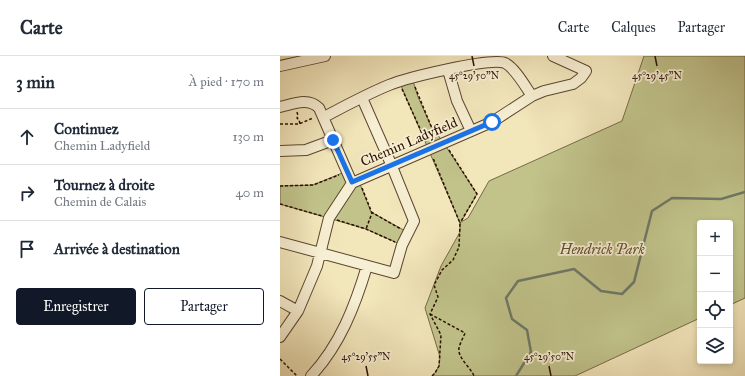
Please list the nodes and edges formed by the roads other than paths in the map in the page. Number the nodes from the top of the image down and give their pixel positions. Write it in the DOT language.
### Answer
graph roads {
  1 [pos="325,56"];
  2 [pos="553,56"];
  3 [pos="280,66"];
  4 [pos="448,70"];
  5 [pos="532,96"];
  6 [pos="362,98"];
  7 [pos="280,106"];
  8 [pos="319,117"];
  9 [pos="471,131"];
  10 [pos="333,140"];
  11 [pos="280,151"];
  12 [pos="391,164"];
  13 [pos="355,181"];
  14 [pos="280,242"];
  15 [pos="321,253"];
  16 [pos="367,266"];
  17 [pos="280,301"];
  18 [pos="298,311"];
  19 [pos="280,336"];
  20 [pos="311,376"];
  1 -- 3 [label="street"];
  2 -- 5 [label="street, Chemin Ladyfield"];
  4 -- 5 [label="street"];
  4 -- 6 [label="street"];
  4 -- 9 [label="street"];
  5 -- 9 [label="street, Chemin Ladyfield"];
  6 -- 8 [label="street"];
  6 -- 12 [label="street"];
  7 -- 8 [label="street"];
  8 -- 10 [label="street"];
  9 -- 12 [label="street, Chemin Ladyfield"];
  10 -- 11 [label="street"];
  10 -- 13 [label="street"];
  12 -- 13 [label="street, Chemin Ladyfield"];
  12 -- 16 [label="street"];
  13 -- 15 [label="street, Chemin Ladyfield"];
  14 -- 15 [label="street"];
  15 -- 16 [label="street"];
  15 -- 18 [label="street, Chemin Ladyfield"];
  16 -- 20 [label="street"];
  17 -- 18 [label="street"];
  18 -- 19 [label="street, Chemin Ladyfield"];
}
